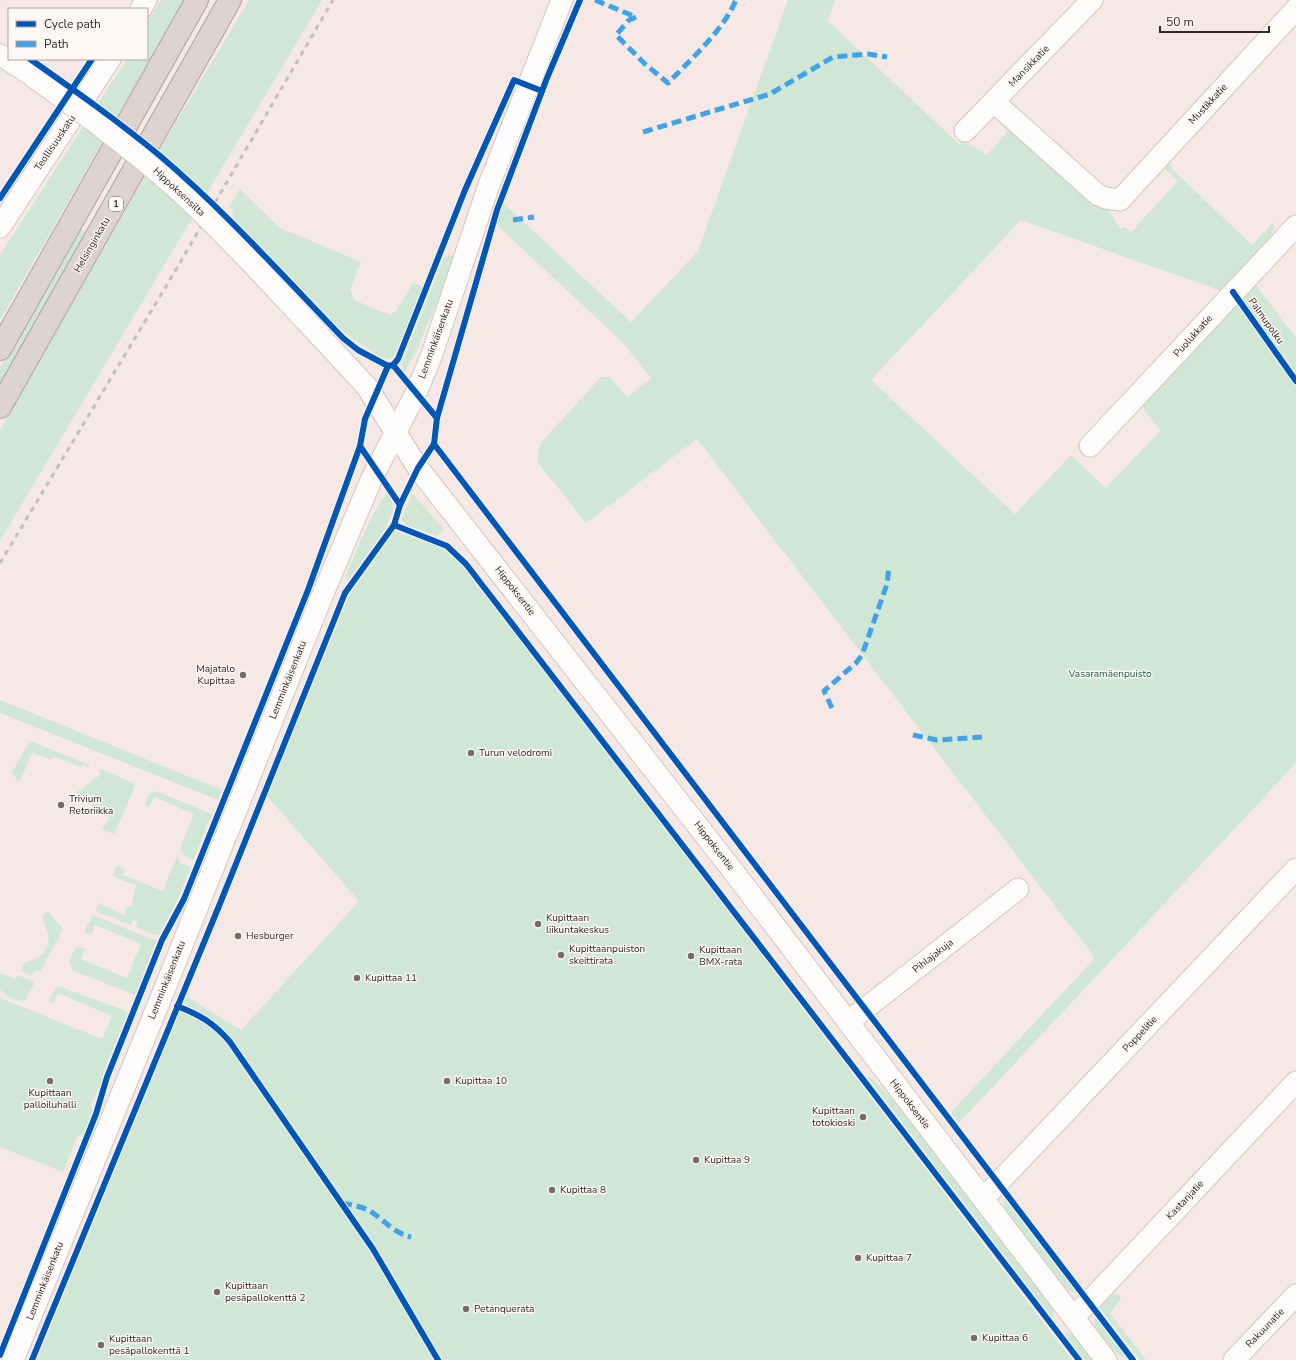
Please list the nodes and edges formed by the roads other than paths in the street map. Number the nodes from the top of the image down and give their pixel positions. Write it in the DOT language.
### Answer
graph roads {
  1 [pos="196,0"];
  2 [pos="230,0"];
  3 [pos="562,0"];
  4 [pos="1092,0"];
  5 [pos="1296,9"];
  6 [pos="8,60"];
  7 [pos="109,60"];
  8 [pos="994,102"];
  9 [pos="965,131"];
  10 [pos="1296,226"];
  11 [pos="0,227"];
  12 [pos="319,335"];
  13 [pos="0,349"];
  14 [pos="0,407"];
  15 [pos="396,432"];
  16 [pos="1090,446"];
  17 [pos="1296,869"];
  18 [pos="1018,890"];
  19 [pos="848,1022"];
  20 [pos="1296,1082"];
  21 [pos="984,1199"];
  22 [pos="1296,1295"];
  23 [pos="1073,1316"];
  24 [pos="13,1360"];
  25 [pos="1106,1360"];
  26 [pos="1234,1360"];
  1 -- 13 [label="highway"];
  2 -- 14 [label="highway, Helsinginkatu / 1"];
  3 -- 15 [label="street, Lemminkäisenkatu"];
  4 -- 8 [label="street, Mansikkatie"];
  5 -- 8 [label="street, Mustikkatie"];
  6 -- 12 [label="street, Hippoksensilta, bridge"];
  7 -- 11 [label="street, Teollisuuskatu"];
  8 -- 9 [label="street, Mansikkatie"];
  10 -- 16 [label="street, Puolukkatie"];
  12 -- 15 [label="street, Hippoksentie"];
  15 -- 19 [label="street, Hippoksentie"];
  15 -- 24 [label="street, Lemminkäisenkatu"];
  17 -- 21 [label="street, Poppelitie"];
  18 -- 19 [label="street, Pihlajakuja"];
  19 -- 21 [label="street, Hippoksentie"];
  20 -- 23 [label="street, Kastanjatie"];
  21 -- 23 [label="street, Hippoksentie"];
  22 -- 26 [label="street, Rakuunatie"];
  23 -- 25 [label="street, Hippoksentie"];
}
